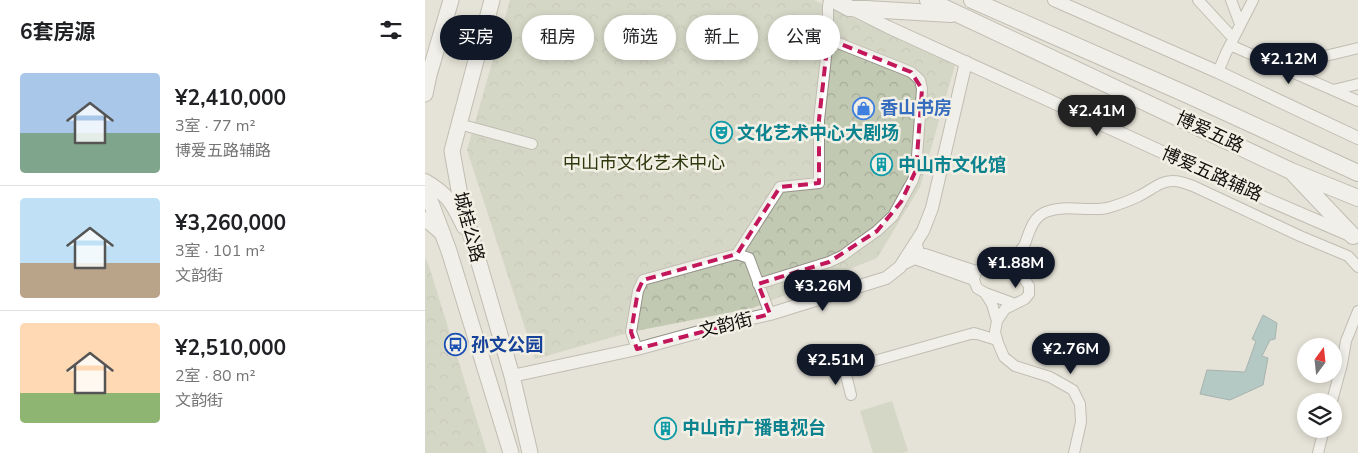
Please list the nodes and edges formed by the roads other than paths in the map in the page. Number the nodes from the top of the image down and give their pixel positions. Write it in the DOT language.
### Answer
graph roads {
  1 [pos="451,0"];
  2 [pos="491,0"];
  3 [pos="829,0"];
  4 [pos="834,0"];
  5 [pos="928,0"];
  6 [pos="973,0"];
  7 [pos="1054,0"];
  8 [pos="1198,0"];
  9 [pos="1231,0"];
  10 [pos="1253,0"];
  11 [pos="849,8"];
  12 [pos="827,15"];
  13 [pos="961,15"];
  14 [pos="1240,24"];
  15 [pos="1232,41"];
  16 [pos="840,44"];
  17 [pos="1358,48"];
  18 [pos="826,60"];
  19 [pos="966,62"];
  20 [pos="1280,67"];
  21 [pos="1218,72"];
  22 [pos="1358,84"];
  23 [pos="1333,90"];
  24 [pos="425,94"];
  25 [pos="1358,101"];
  26 [pos="459,124"];
  27 [pos="1358,138"];
  28 [pos="532,144"];
  29 [pos="1291,171"];
  30 [pos="1358,173"];
  31 [pos="425,181"];
  32 [pos="425,187"];
  33 [pos="1358,198"];
  34 [pos="425,218"];
  35 [pos="443,234"];
  36 [pos="1355,237"];
  37 [pos="916,241"];
  38 [pos="473,246"];
  39 [pos="1024,246"];
  40 [pos="737,254"];
  41 [pos="900,266"];
  42 [pos="1358,267"];
  43 [pos="993,268"];
  44 [pos="975,275"];
  45 [pos="1025,279"];
  46 [pos="758,284"];
  47 [pos="985,293"];
  48 [pos="1015,304"];
  49 [pos="1358,311"];
  50 [pos="770,314"];
  51 [pos="997,321"];
  52 [pos="997,340"];
  53 [pos="637,349"];
  54 [pos="512,376"];
  55 [pos="1334,393"];
  56 [pos="851,396"];
  57 [pos="1322,438"];
  58 [pos="511,453"];
  59 [pos="530,453"];
  60 [pos="1074,453"];
  61 [pos="1318,453"];
  1 -- 24 [label="main road"];
  2 -- 26 [label="main road, 城桂公路"];
  3 -- 12 [label="street"];
  4 -- 11 [label="highway"];
  5 -- 13 [label="highway, 博爱五路"];
  6 -- 30 [label="highway, 博爱五路"];
  7 -- 21 [label="street"];
  8 -- 15 [label="street"];
  9 -- 14 [label="street"];
  10 -- 14 [label="street"];
  11 -- 13 [label="highway"];
  11 -- 19 [label="street, 博爱五路辅路"];
  13 -- 29 [label="highway, 博爱五路"];
  14 -- 15 [label="street"];
  15 -- 20 [label="street"];
  15 -- 21 [label="street"];
  16 -- 46 [label="street"];
  17 -- 20 [label="street"];
  18 -- 40 [label="street"];
  19 -- 36 [label="street, 博爱五路辅路"];
  19 -- 37 [label="street, 文韵街"];
  20 -- 23 [label="street"];
  21 -- 27 [label="street"];
  22 -- 23 [label="street"];
  23 -- 25 [label="street"];
  26 -- 28 [label="street"];
  26 -- 38 [label="main road, 城桂公路"];
  29 -- 33 [label="highway, 博爱五路"];
  29 -- 36 [label="highway"];
  31 -- 38 [label="main road"];
  32 -- 35 [label="main road, 城桂公路"];
  34 -- 35 [label="main road"];
  35 -- 58 [label="main road, 城桂公路"];
  37 -- 41 [label="street, 文韵街"];
  37 -- 44 [label="street"];
  38 -- 54 [label="main road, 城桂公路"];
  39 -- 42 [label="street"];
  39 -- 43 [label="street"];
  39 -- 45 [label="street"];
  40 -- 46 [label="street"];
  40 -- 53 [label="street"];
  41 -- 44 [label="street"];
  41 -- 50 [label="street, 文韵街"];
  43 -- 44 [label="street"];
  43 -- 45 [label="street"];
  44 -- 47 [label="street"];
  45 -- 48 [label="street"];
  46 -- 50 [label="street"];
  47 -- 48 [label="street"];
  47 -- 51 [label="street"];
  48 -- 51 [label="street"];
  49 -- 55 [label="street"];
  50 -- 53 [label="street, 文韵街"];
  51 -- 52 [label="street"];
  52 -- 56 [label="street"];
  52 -- 60 [label="street"];
  53 -- 54 [label="street, 文韵街"];
  54 -- 59 [label="main road, 城桂公路"];
  57 -- 61 [label="street"];
}
